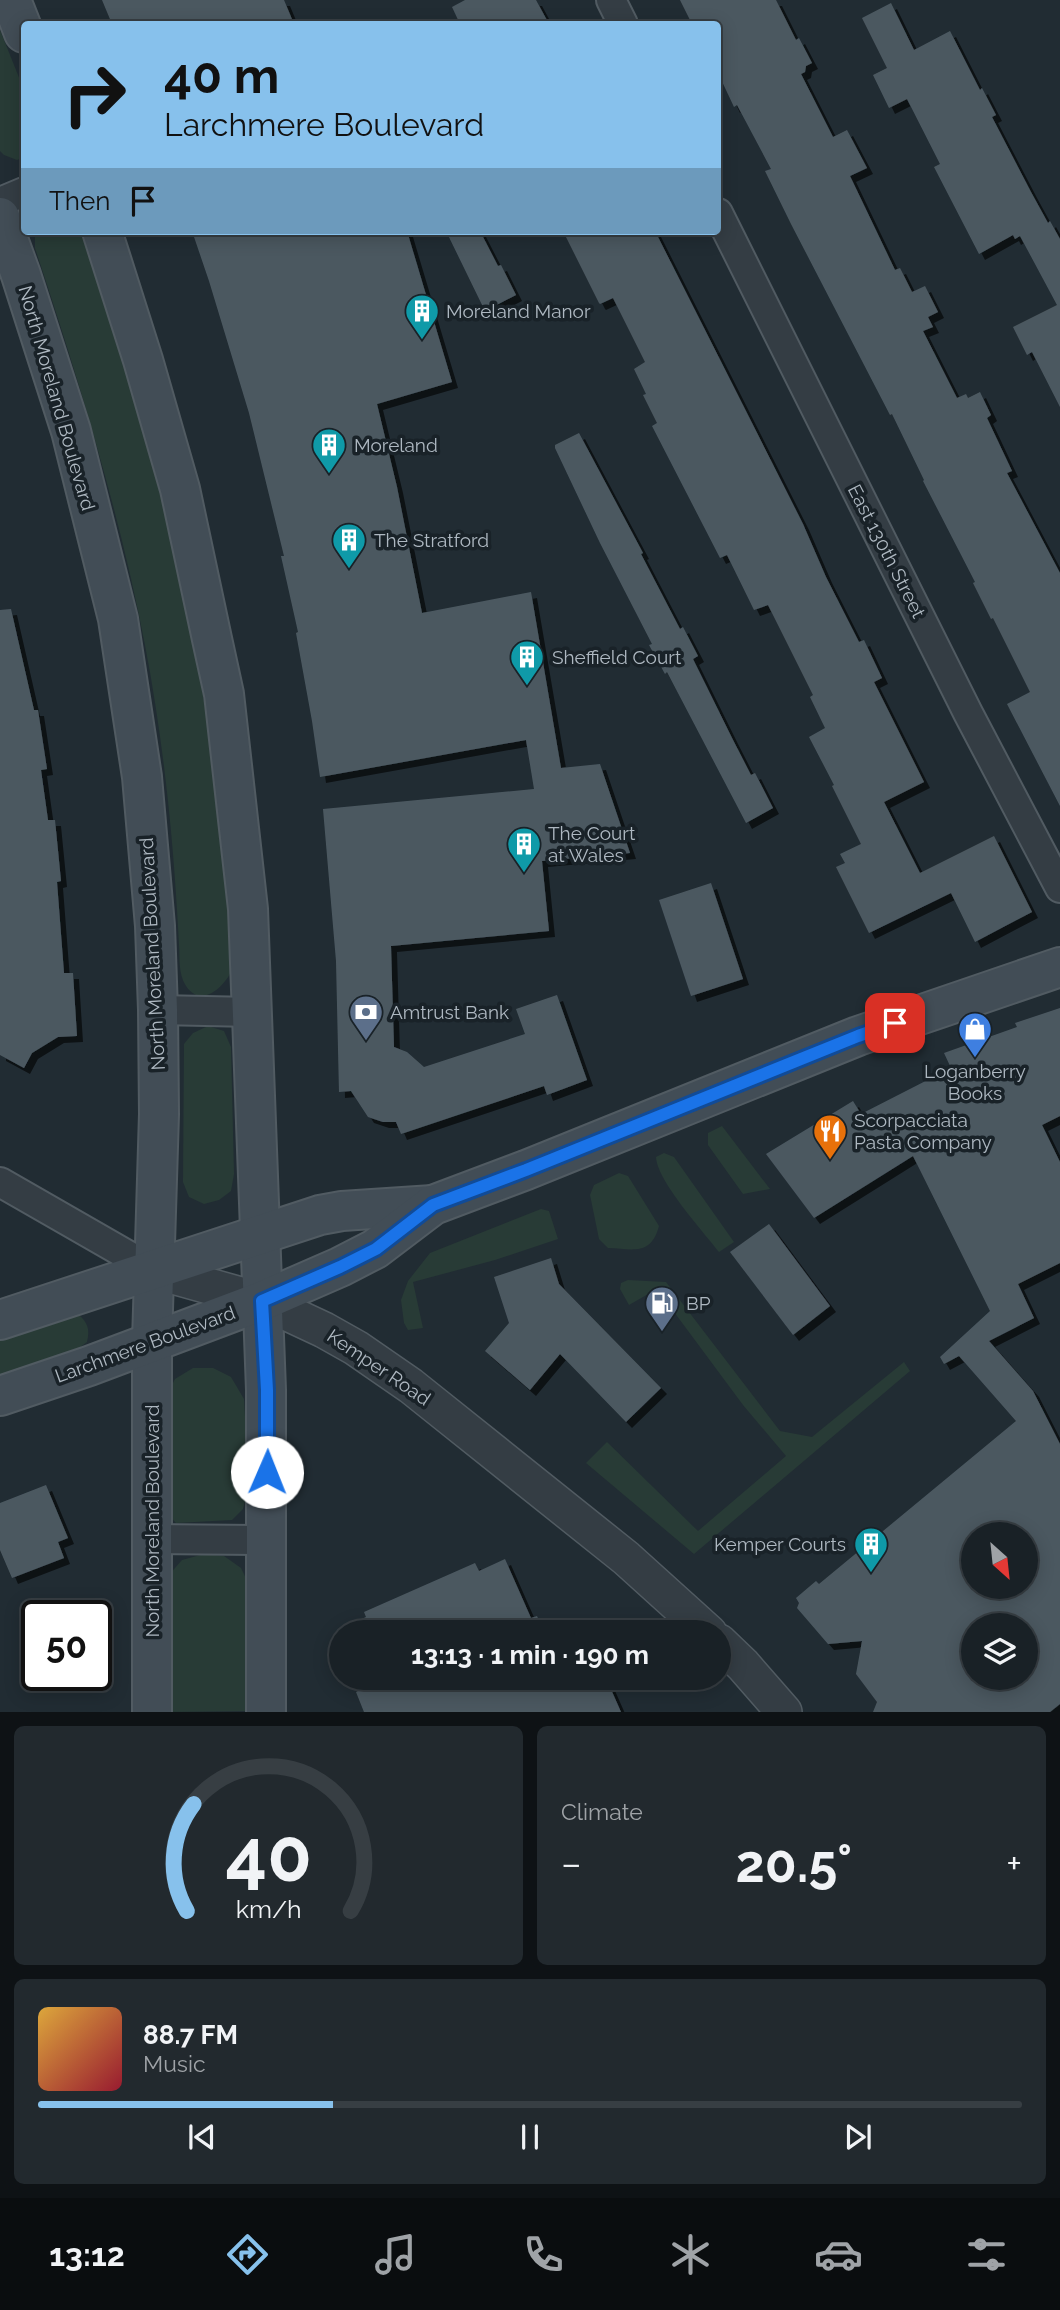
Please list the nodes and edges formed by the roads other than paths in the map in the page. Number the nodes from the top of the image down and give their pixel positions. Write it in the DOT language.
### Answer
graph roads {
  1 [pos="11,0"];
  2 [pos="611,0"];
  3 [pos="622,21"];
  4 [pos="21,25"];
  5 [pos="21,193"];
  6 [pos="0,202"];
  7 [pos="0,217"];
  8 [pos="721,219"];
  9 [pos="103,235"];
  10 [pos="1060,888"];
  11 [pos="1060,967"];
  12 [pos="158,1010"];
  13 [pos="254,1012"];
  14 [pos="0,1182"];
  15 [pos="433,1205"];
  16 [pos="260,1233"];
  17 [pos="155,1271"];
  18 [pos="262,1301"];
  19 [pos="0,1320"];
  20 [pos="152,1342"];
  21 [pos="0,1396"];
  22 [pos="151,1539"];
  23 [pos="265,1540"];
  24 [pos="695,1620"];
  25 [pos="731,1654"];
  26 [pos="152,1712"];
  27 [pos="266,1712"];
  28 [pos="784,1712"];
  1 -- 4 [label="main road"];
  2 -- 3 [label="street"];
  5 -- 6 [label="street"];
  7 -- 12 [label="main road, North Moreland Boulevard"];
  8 -- 10 [label="street, East 130th Street"];
  9 -- 13 [label="main road"];
  11 -- 15 [label="main road, Larchmere Boulevard"];
  12 -- 13 [label="street"];
  12 -- 17 [label="main road, North Moreland Boulevard"];
  13 -- 16 [label="main road"];
  14 -- 17 [label="street, Kemper Road"];
  15 -- 16 [label="main road, Larchmere Boulevard"];
  15 -- 18 [label="main road, Larchmere Boulevard"];
  16 -- 17 [label="main road, Larchmere Boulevard"];
  16 -- 18 [label="main road"];
  17 -- 18 [label="street, Kemper Road"];
  17 -- 19 [label="main road, Larchmere Boulevard"];
  17 -- 20 [label="main road, North Moreland Boulevard"];
  18 -- 20 [label="main road, Larchmere Boulevard"];
  18 -- 23 [label="main road"];
  18 -- 24 [label="street, Kemper Road"];
  20 -- 21 [label="main road, Larchmere Boulevard"];
  20 -- 22 [label="main road, North Moreland Boulevard"];
  22 -- 23 [label="street"];
  22 -- 26 [label="main road, North Moreland Boulevard"];
  23 -- 27 [label="main road"];
  25 -- 28 [label="street"];
}
